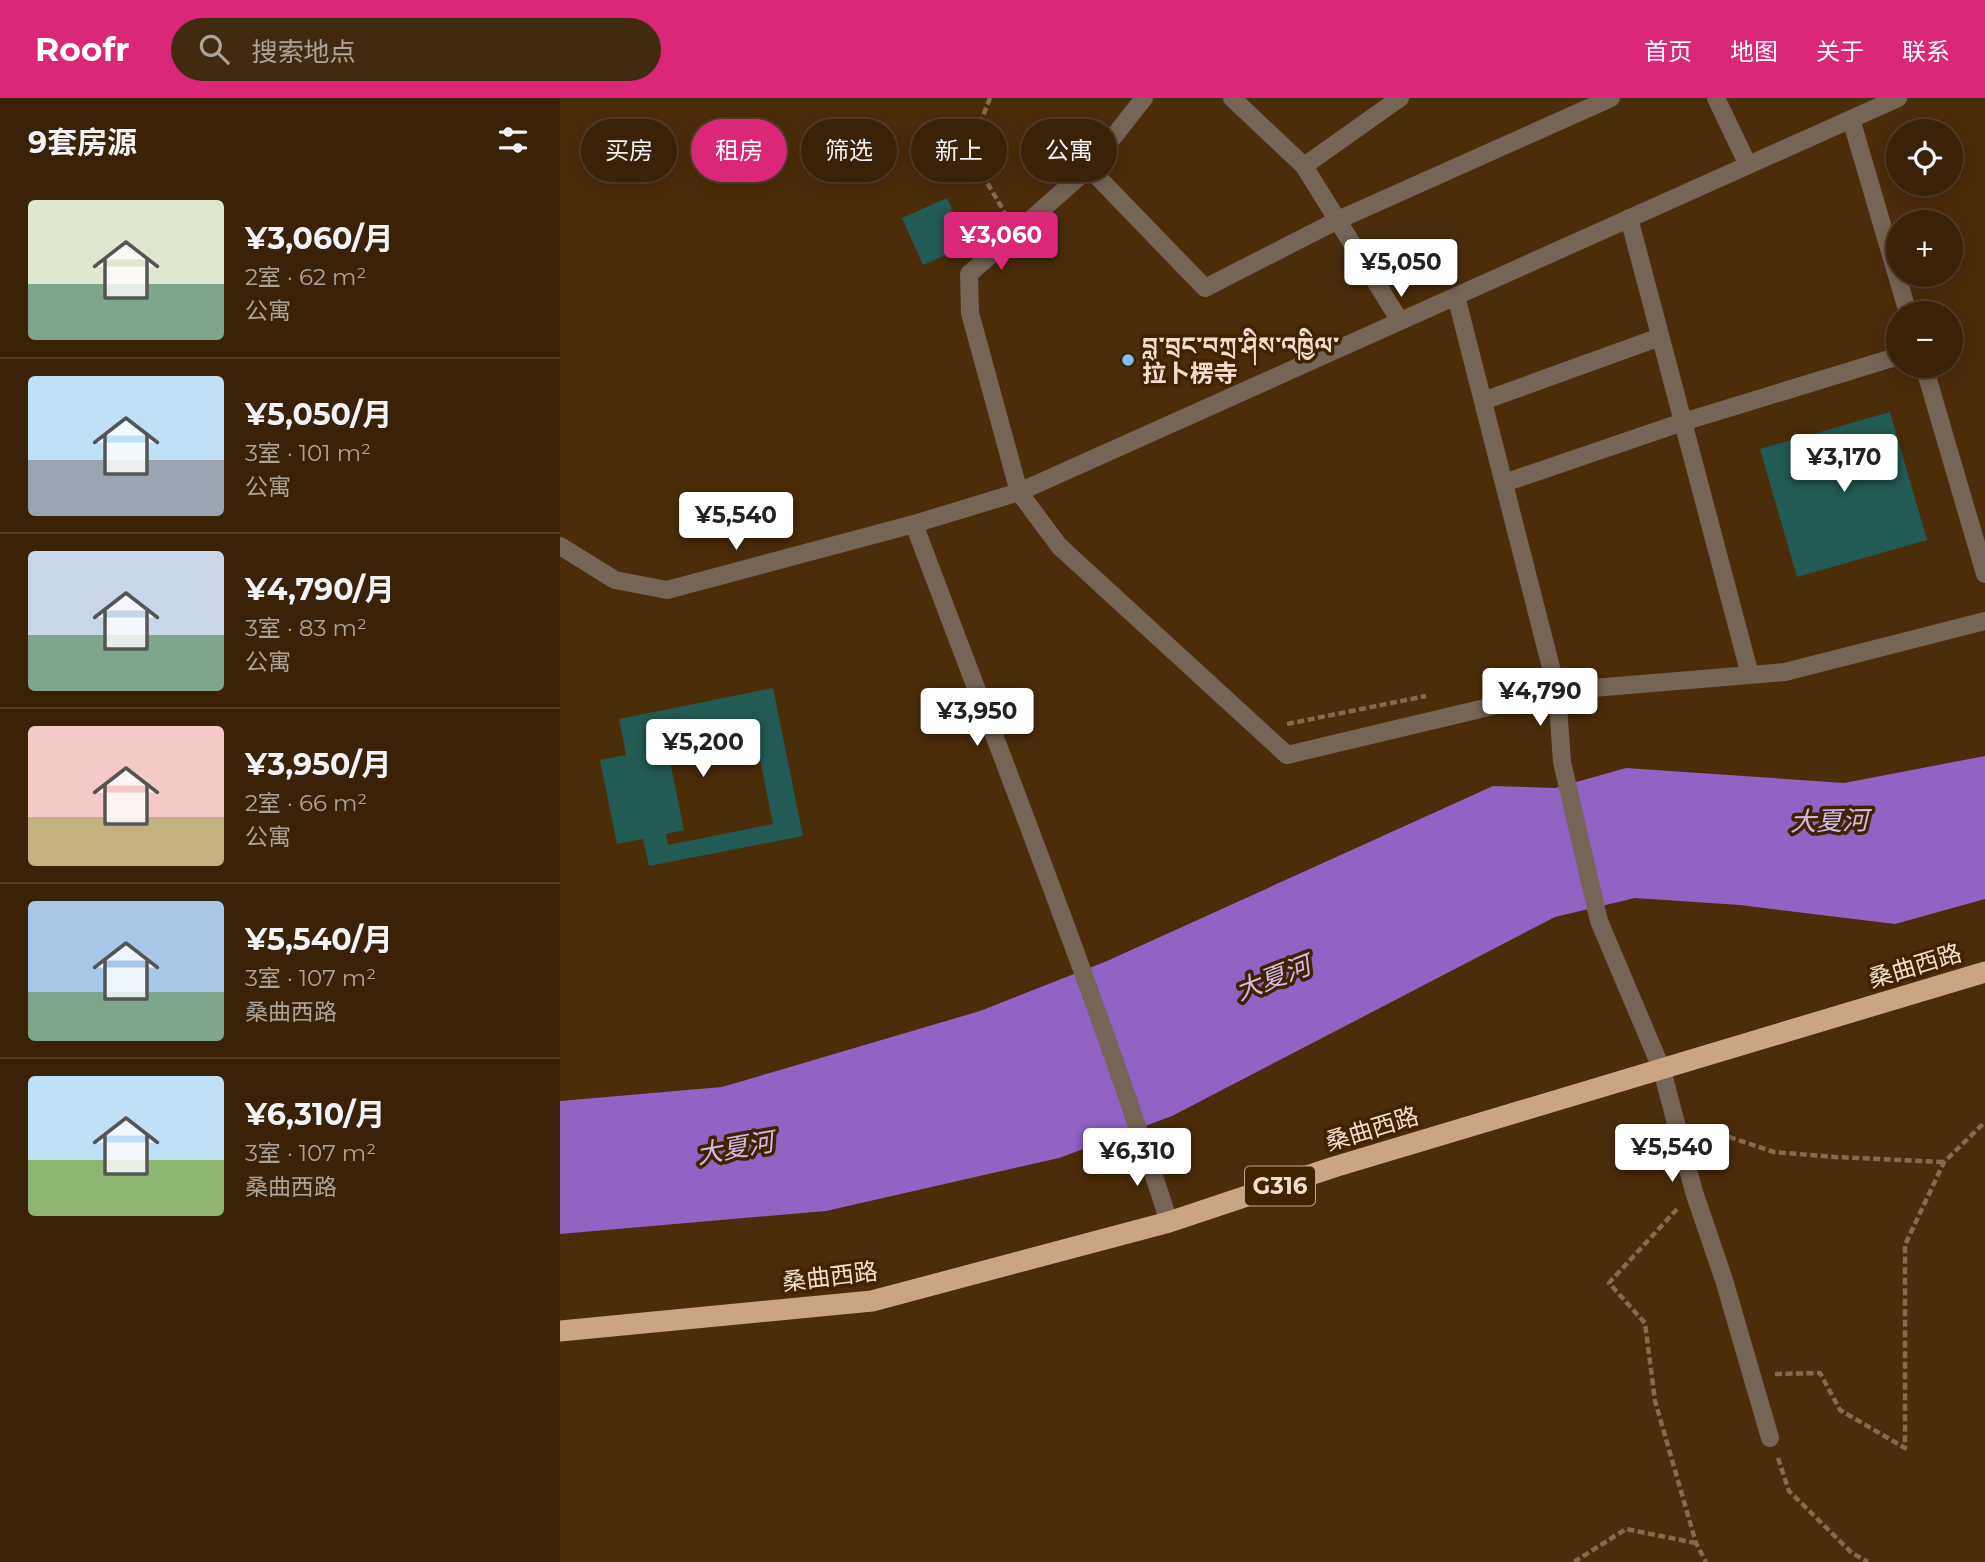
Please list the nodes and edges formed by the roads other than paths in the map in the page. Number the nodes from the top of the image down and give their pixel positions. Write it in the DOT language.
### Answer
graph roads {
  1 [pos="1144,98"];
  2 [pos="1232,98"];
  3 [pos="1400,98"];
  4 [pos="1611,98"];
  5 [pos="1716,98"];
  6 [pos="1898,98"];
  7 [pos="1871,103"];
  8 [pos="1851,119"];
  9 [pos="1117,133"];
  10 [pos="1748,165"];
  11 [pos="1304,166"];
  12 [pos="1074,182"];
  13 [pos="1103,182"];
  14 [pos="1629,218"];
  15 [pos="1338,220"];
  16 [pos="1456,296"];
  17 [pos="1904,301"];
  18 [pos="1400,321"];
  19 [pos="1660,337"];
  20 [pos="1886,360"];
  21 [pos="1928,378"];
  22 [pos="1483,401"];
  23 [pos="1683,422"];
  24 [pos="1504,483"];
  25 [pos="1018,492"];
  26 [pos="914,524"];
  27 [pos="560,546"];
  28 [pos="1985,574"];
  29 [pos="1985,621"];
  30 [pos="1750,675"];
  31 [pos="1557,691"];
  32 [pos="1985,972"];
  33 [pos="1662,1070"];
  34 [pos="1169,1222"];
  35 [pos="560,1331"];
  36 [pos="1770,1438"];
  1 -- 9 [label="street"];
  2 -- 11 [label="street"];
  3 -- 11 [label="street"];
  4 -- 15 [label="street"];
  5 -- 10 [label="street"];
  6 -- 7 [label="street"];
  7 -- 8 [label="street"];
  8 -- 10 [label="street"];
  8 -- 17 [label="street"];
  10 -- 14 [label="street"];
  11 -- 15 [label="street"];
  12 -- 25 [label="street"];
  13 -- 15 [label="street"];
  14 -- 16 [label="street"];
  14 -- 19 [label="street"];
  15 -- 18 [label="street"];
  16 -- 18 [label="street"];
  16 -- 22 [label="street"];
  18 -- 25 [label="street"];
  19 -- 22 [label="street"];
  19 -- 23 [label="street"];
  20 -- 23 [label="street"];
  21 -- 28 [label="street"];
  22 -- 24 [label="street"];
  23 -- 24 [label="street"];
  23 -- 30 [label="street"];
  24 -- 31 [label="street"];
  25 -- 26 [label="street"];
  25 -- 31 [label="street"];
  26 -- 27 [label="street"];
  26 -- 34 [label="street"];
  29 -- 30 [label="street"];
  30 -- 31 [label="street"];
  31 -- 33 [label="street"];
  32 -- 33 [label="highway, 桑曲西路 / G316"];
  33 -- 34 [label="highway, 桑曲西路 / G316"];
  33 -- 36 [label="street"];
  34 -- 35 [label="highway, 桑曲西路 / G316"];
}
